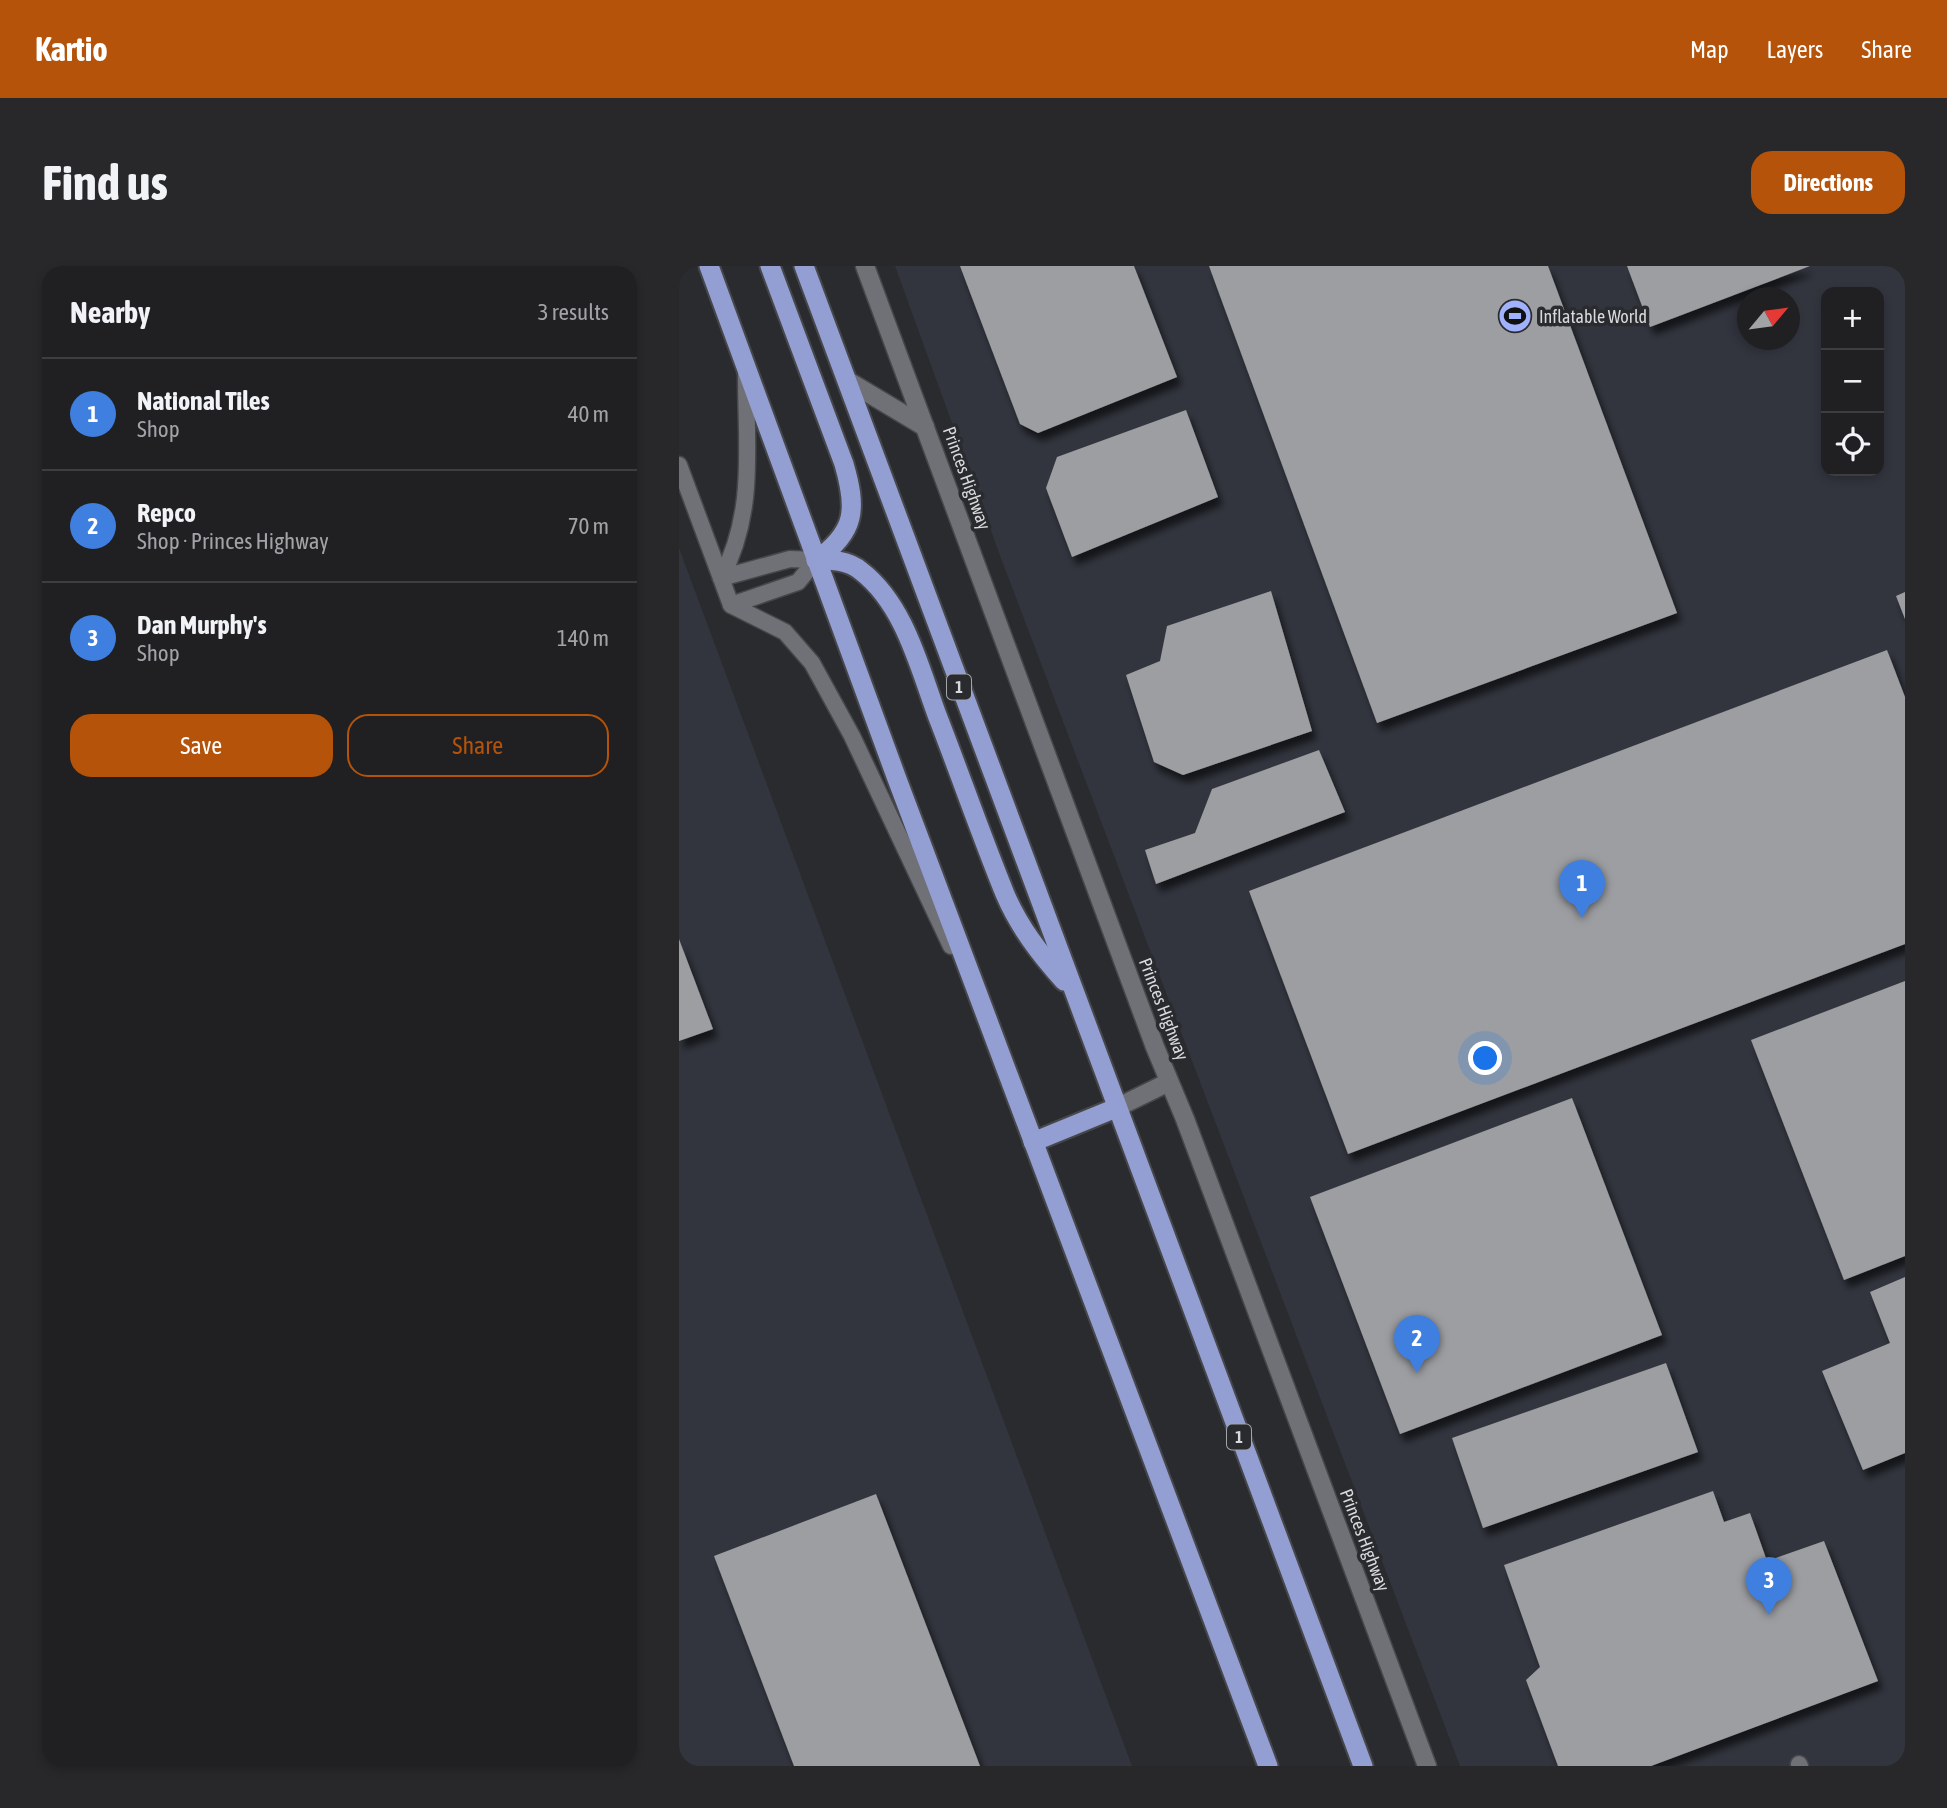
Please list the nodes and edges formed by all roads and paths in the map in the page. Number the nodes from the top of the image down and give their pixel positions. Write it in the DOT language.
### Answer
graph roads {
  1 [pos="709,266"];
  2 [pos="770,266"];
  3 [pos="804,266"];
  4 [pos="865,266"];
  5 [pos="746,367"];
  6 [pos="848,381"];
  7 [pos="925,427"];
  8 [pos="679,465"];
  9 [pos="816,560"];
  10 [pos="721,578"];
  11 [pos="731,605"];
  12 [pos="1071,990"];
  13 [pos="992,1030"];
  14 [pos="1169,1082"];
  15 [pos="1116,1108"];
  16 [pos="1033,1142"];
  17 [pos="1268,1766"];
  18 [pos="1363,1766"];
  19 [pos="1427,1766"];
  1 -- 5 [label="highway"];
  2 -- 9 [label="highway"];
  3 -- 6 [label="highway, 1"];
  4 -- 7 [label="street, Princes Highway"];
  5 -- 9 [label="highway"];
  5 -- 10 [label="lane"];
  6 -- 7 [label="street"];
  6 -- 12 [label="highway, 1"];
  7 -- 14 [label="street, Princes Highway"];
  8 -- 10 [label="lane"];
  9 -- 10 [label="lane"];
  9 -- 11 [label="lane"];
  9 -- 12 [label="highway"];
  9 -- 13 [label="highway"];
  10 -- 11 [label="lane"];
  11 -- 13 [label="lane"];
  12 -- 15 [label="highway, 1"];
  13 -- 16 [label="highway"];
  14 -- 15 [label="street"];
  14 -- 19 [label="street, Princes Highway"];
  15 -- 16 [label="highway"];
  15 -- 18 [label="highway, 1"];
  16 -- 17 [label="highway"];
}
